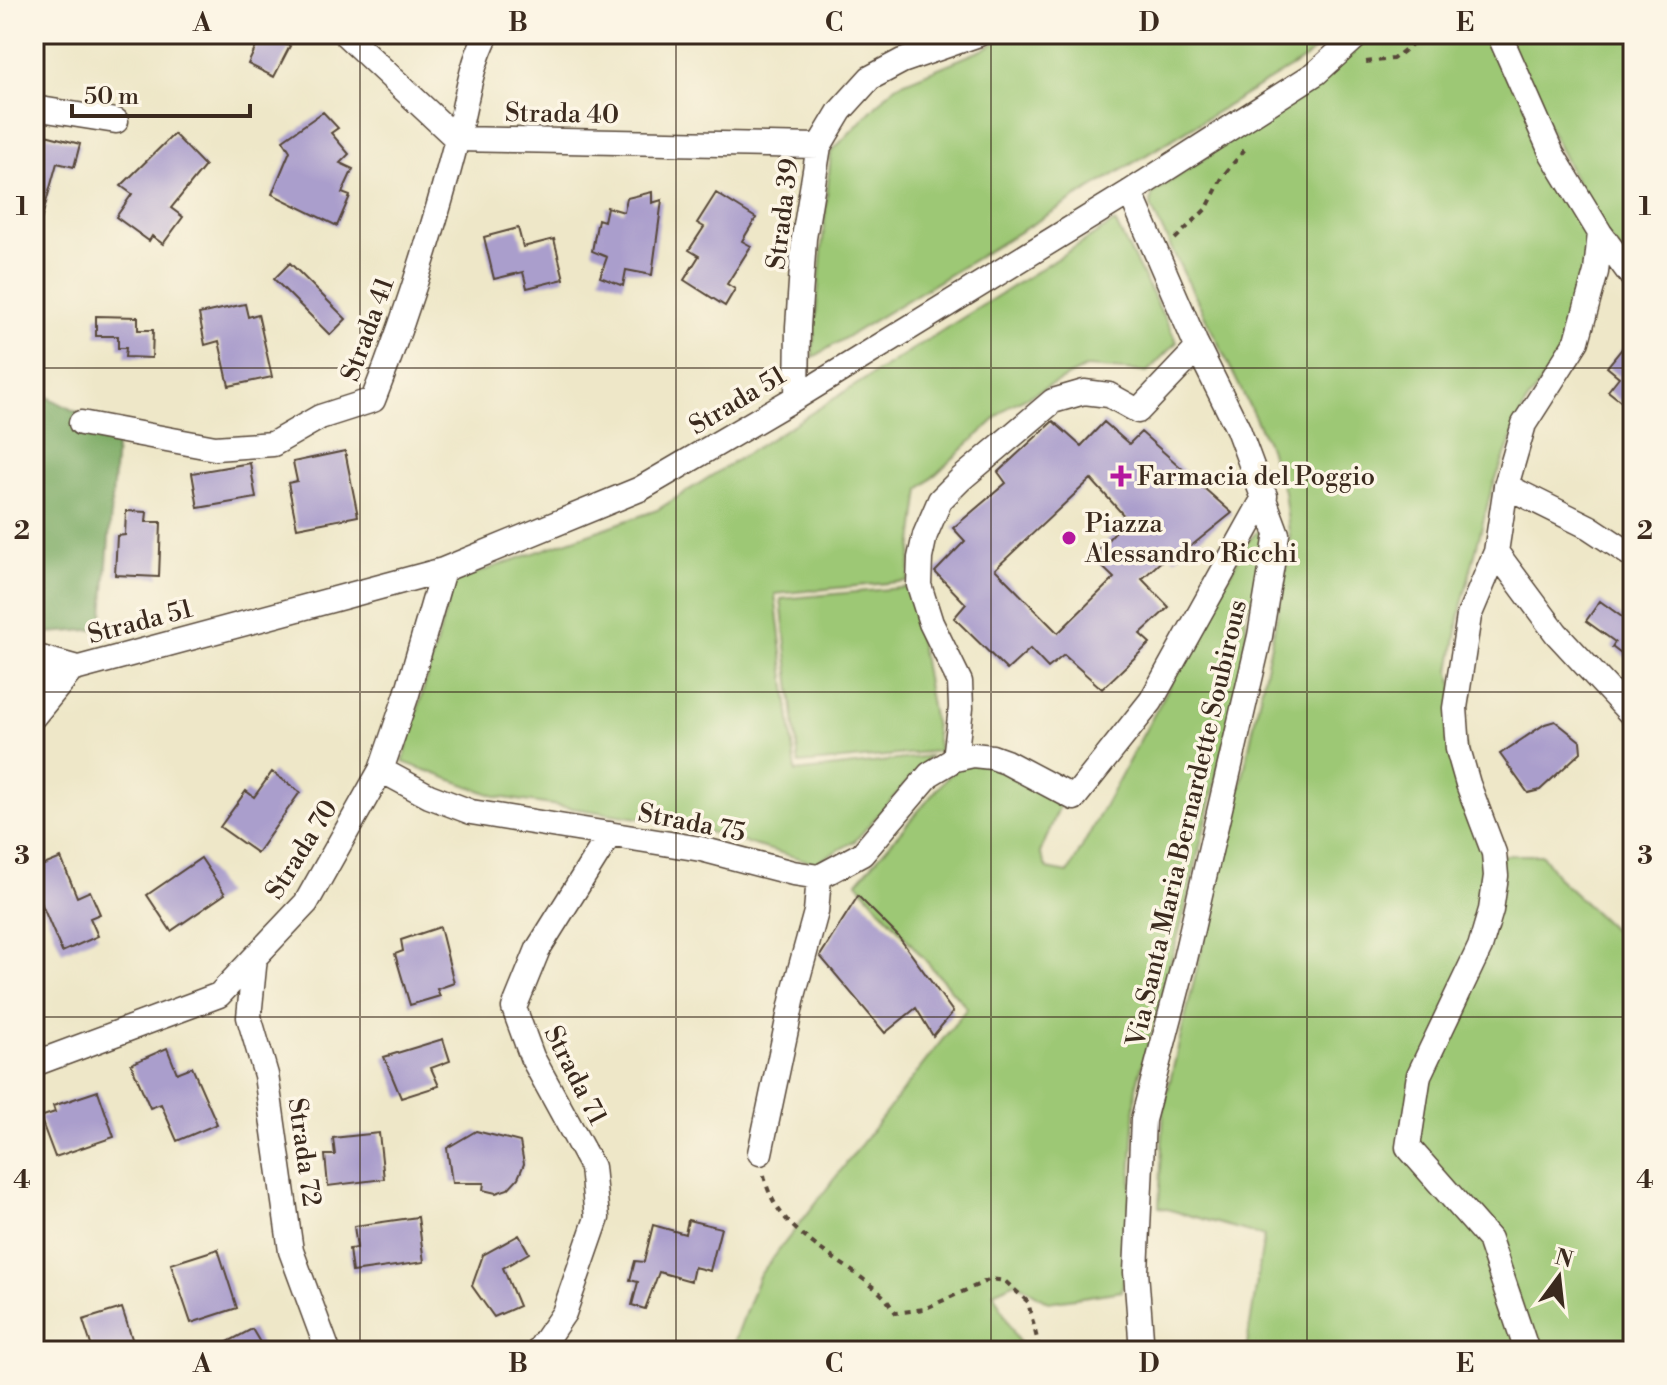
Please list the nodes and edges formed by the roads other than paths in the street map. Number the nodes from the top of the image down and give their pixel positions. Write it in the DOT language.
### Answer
graph roads {
  1 [pos="345,34"];
  2 [pos="487,34"];
  3 [pos="979,34"];
  4 [pos="1359,34"];
  5 [pos="1499,34"];
  6 [pos="34,108"];
  7 [pos="116,121"];
  8 [pos="457,139"];
  9 [pos="819,146"];
  10 [pos="1130,192"];
  11 [pos="1600,233"];
  12 [pos="1633,278"];
  13 [pos="1198,348"];
  14 [pos="797,397"];
  15 [pos="81,423"];
  16 [pos="1506,486"];
  17 [pos="1265,496"];
  18 [pos="1496,552"];
  19 [pos="1633,556"];
  20 [pos="443,570"];
  21 [pos="34,656"];
  22 [pos="74,667"];
  23 [pos="34,680"];
  24 [pos="34,716"];
  25 [pos="1633,716"];
  26 [pos="955,759"];
  27 [pos="381,770"];
  28 [pos="610,834"];
  29 [pos="819,877"];
  30 [pos="255,957"];
  31 [pos="34,1064"];
  32 [pos="760,1153"];
  33 [pos="1146,1349"];
  34 [pos="328,1351"];
  35 [pos="538,1351"];
  36 [pos="1527,1351"];
  1 -- 8 [label="street"];
  2 -- 8 [label="street, Strada 41"];
  3 -- 9 [label="street, Strada 39"];
  4 -- 10 [label="street, Strada 51"];
  5 -- 11 [label="street"];
  6 -- 7 [label="street"];
  8 -- 9 [label="street, Strada 40"];
  8 -- 15 [label="street, Strada 41"];
  9 -- 14 [label="street, Strada 39"];
  10 -- 13 [label="street, Via Santa Maria Bernardette Soubirous"];
  10 -- 14 [label="street, Strada 51"];
  11 -- 12 [label="street"];
  11 -- 16 [label="street"];
  13 -- 17 [label="street, Via Santa Maria Bernardette Soubirous"];
  13 -- 26 [label="street"];
  14 -- 20 [label="street, Strada 51"];
  16 -- 18 [label="street"];
  16 -- 19 [label="street"];
  17 -- 26 [label="street"];
  17 -- 33 [label="street, Via Santa Maria Bernardette Soubirous"];
  18 -- 25 [label="street"];
  18 -- 36 [label="street"];
  20 -- 22 [label="street, Strada 51"];
  20 -- 27 [label="street, Strada 70"];
  21 -- 22 [label="street, Strada 51"];
  22 -- 23 [label="street, Strada 51"];
  22 -- 24 [label="street"];
  26 -- 29 [label="street"];
  27 -- 28 [label="street, Strada 75"];
  27 -- 30 [label="street, Strada 70"];
  28 -- 29 [label="street, Strada 75"];
  28 -- 35 [label="street, Strada 71"];
  29 -- 32 [label="street"];
  30 -- 31 [label="street, Strada 70"];
  30 -- 34 [label="street, Strada 72"];
}
